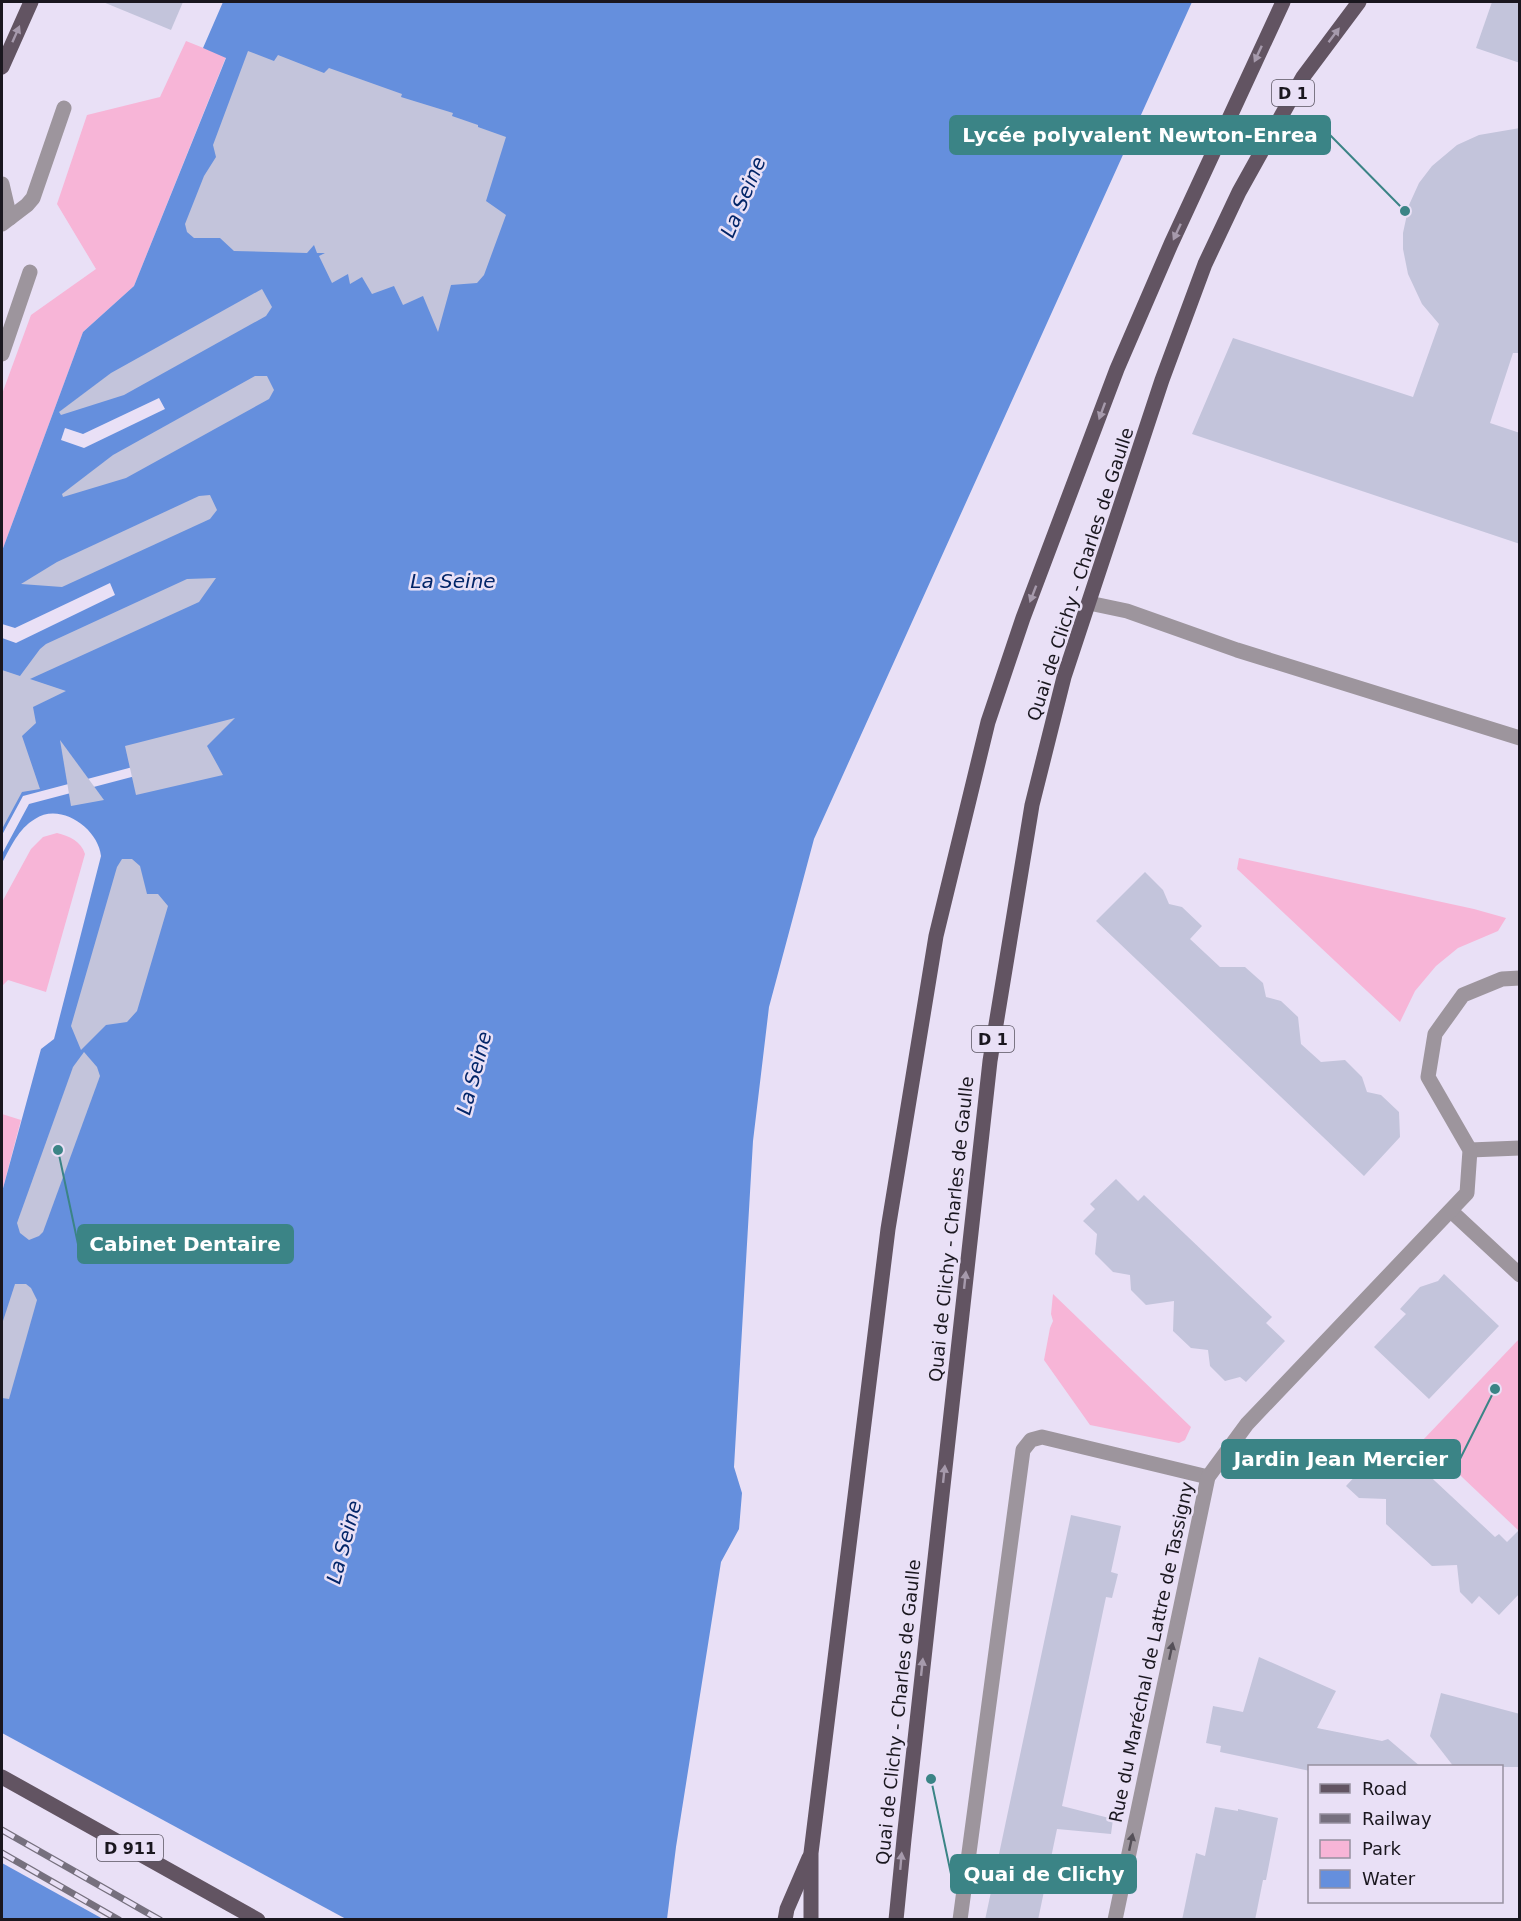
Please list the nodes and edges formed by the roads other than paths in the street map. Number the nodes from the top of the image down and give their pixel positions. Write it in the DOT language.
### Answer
graph roads {
  1 [pos="31,2"];
  2 [pos="1283,2"];
  3 [pos="1359,2"];
  4 [pos="2,67"];
  5 [pos="64,108"];
  6 [pos="2,184"];
  7 [pos="6,221"];
  8 [pos="30,272"];
  9 [pos="2,354"];
  10 [pos="1089,603"];
  11 [pos="1520,738"];
  12 [pos="1520,978"];
  13 [pos="1520,1148"];
  14 [pos="1470,1150"];
  15 [pos="1451,1211"];
  16 [pos="1520,1275"];
  17 [pos="1208,1477"];
  18 [pos="2,1777"];
  19 [pos="812,1853"];
  20 [pos="258,1920"];
  21 [pos="785,1920"];
  22 [pos="811,1920"];
  23 [pos="896,1920"];
  24 [pos="960,1920"];
  25 [pos="1115,1920"];
  4 -- 1 [label="main road, one-way"];
  2 -- 19 [label="main road, Quai de Clichy - Charles de Gaulle, one-way"];
  10 -- 3 [label="main road, Quai de Clichy - Charles de Gaulle / D 1, one-way"];
  5 -- 7 [label="street"];
  6 -- 7 [label="street"];
  8 -- 9 [label="street"];
  10 -- 11 [label="street"];
  23 -- 10 [label="main road, Quai de Clichy - Charles de Gaulle / D 1, one-way"];
  12 -- 14 [label="street"];
  13 -- 14 [label="street"];
  14 -- 15 [label="street, Rue du Maréchal de Lattre de Tassigny"];
  15 -- 16 [label="street"];
  15 -- 17 [label="street, Rue du Maréchal de Lattre de Tassigny"];
  17 -- 24 [label="street"];
  25 -- 17 [label="street, Rue du Maréchal de Lattre de Tassigny, one-way"];
  18 -- 20 [label="main road, D 911"];
  19 -- 21 [label="main road"];
  19 -- 22 [label="main road, Quai de Clichy - Charles de Gaulle"];
}
